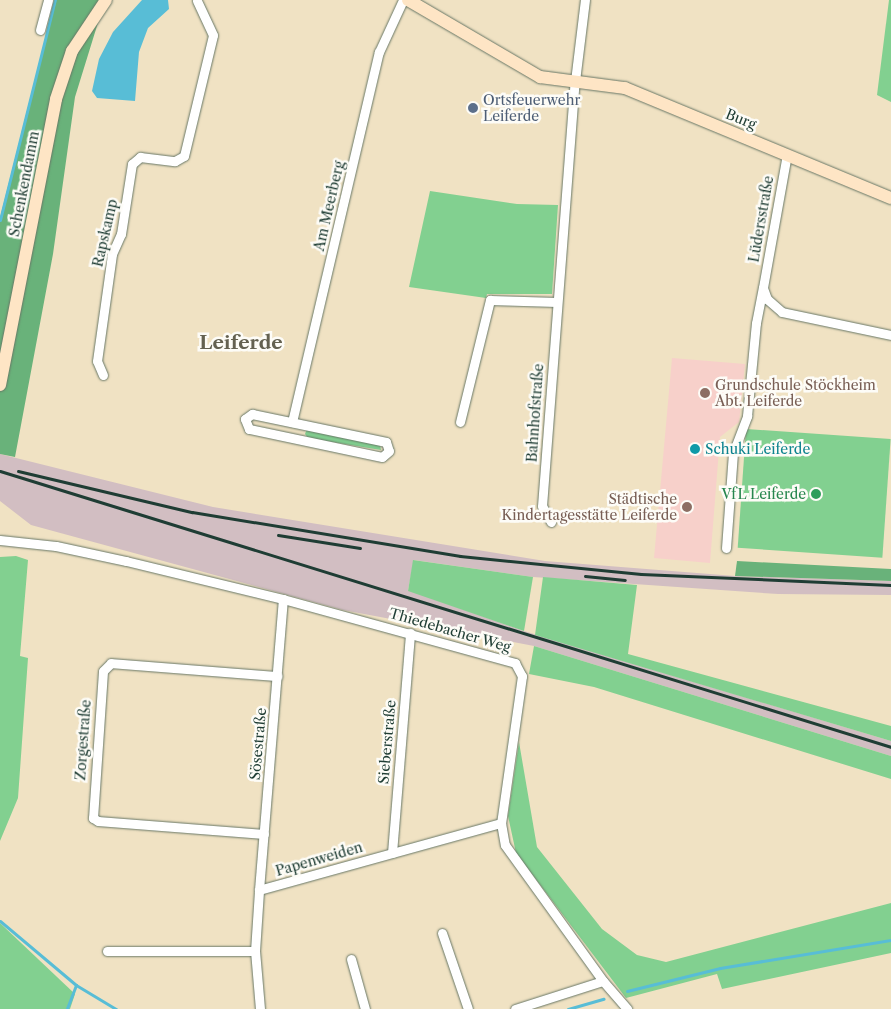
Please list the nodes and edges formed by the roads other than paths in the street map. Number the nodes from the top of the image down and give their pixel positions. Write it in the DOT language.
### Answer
graph roads {
  1 [pos="48,0"];
  2 [pos="106,0"];
  3 [pos="197,0"];
  4 [pos="403,0"];
  5 [pos="408,0"];
  6 [pos="585,0"];
  7 [pos="40,30"];
  8 [pos="575,81"];
  9 [pos="787,154"];
  10 [pos="891,198"];
  11 [pos="763,288"];
  12 [pos="557,302"];
  13 [pos="891,335"];
  14 [pos="103,375"];
  15 [pos="0,385"];
  16 [pos="292,422"];
  17 [pos="460,422"];
  18 [pos="551,522"];
  19 [pos="0,540"];
  20 [pos="726,548"];
  21 [pos="283,600"];
  22 [pos="410,633"];
  23 [pos="277,676"];
  24 [pos="501,824"];
  25 [pos="264,834"];
  26 [pos="392,853"];
  27 [pos="260,890"];
  28 [pos="442,933"];
  29 [pos="107,951"];
  30 [pos="254,951"];
  31 [pos="351,959"];
  32 [pos="603,981"];
  33 [pos="260,1009"];
  34 [pos="366,1009"];
  35 [pos="468,1009"];
  36 [pos="515,1009"];
  37 [pos="627,1009"];
  1 -- 7 [label="street"];
  2 -- 15 [label="street, Schenkendamm"];
  3 -- 14 [label="street, Rapskamp"];
  4 -- 16 [label="street, Am Meerberg"];
  5 -- 8 [label="street, Burg"];
  6 -- 8 [label="street, Bahnhofstraße"];
  8 -- 9 [label="street, Burg"];
  8 -- 12 [label="street, Bahnhofstraße"];
  9 -- 10 [label="street, Burg"];
  9 -- 11 [label="street, Lüdersstraße"];
  11 -- 13 [label="street"];
  11 -- 20 [label="street, Lüdersstraße"];
  12 -- 17 [label="street"];
  12 -- 18 [label="street, Bahnhofstraße"];
  16 -- 16 [label="street"];
  19 -- 21 [label="street, Thiedebacher Weg"];
  21 -- 22 [label="street, Thiedebacher Weg"];
  21 -- 23 [label="street, Sösestraße"];
  22 -- 24 [label="street, Thiedebacher Weg"];
  22 -- 26 [label="street, Sieberstraße"];
  23 -- 25 [label="street, Sösestraße"];
  23 -- 25 [label="street, Zorgestraße"];
  24 -- 26 [label="street, Papenweiden"];
  24 -- 32 [label="street, Thiedebacher Weg"];
  25 -- 27 [label="street, Sösestraße"];
  26 -- 27 [label="street, Papenweiden"];
  27 -- 30 [label="street"];
  28 -- 35 [label="street"];
  29 -- 30 [label="street"];
  30 -- 33 [label="street"];
  31 -- 34 [label="street"];
  32 -- 36 [label="street"];
  32 -- 37 [label="street, Thiedebacher Weg"];
}
